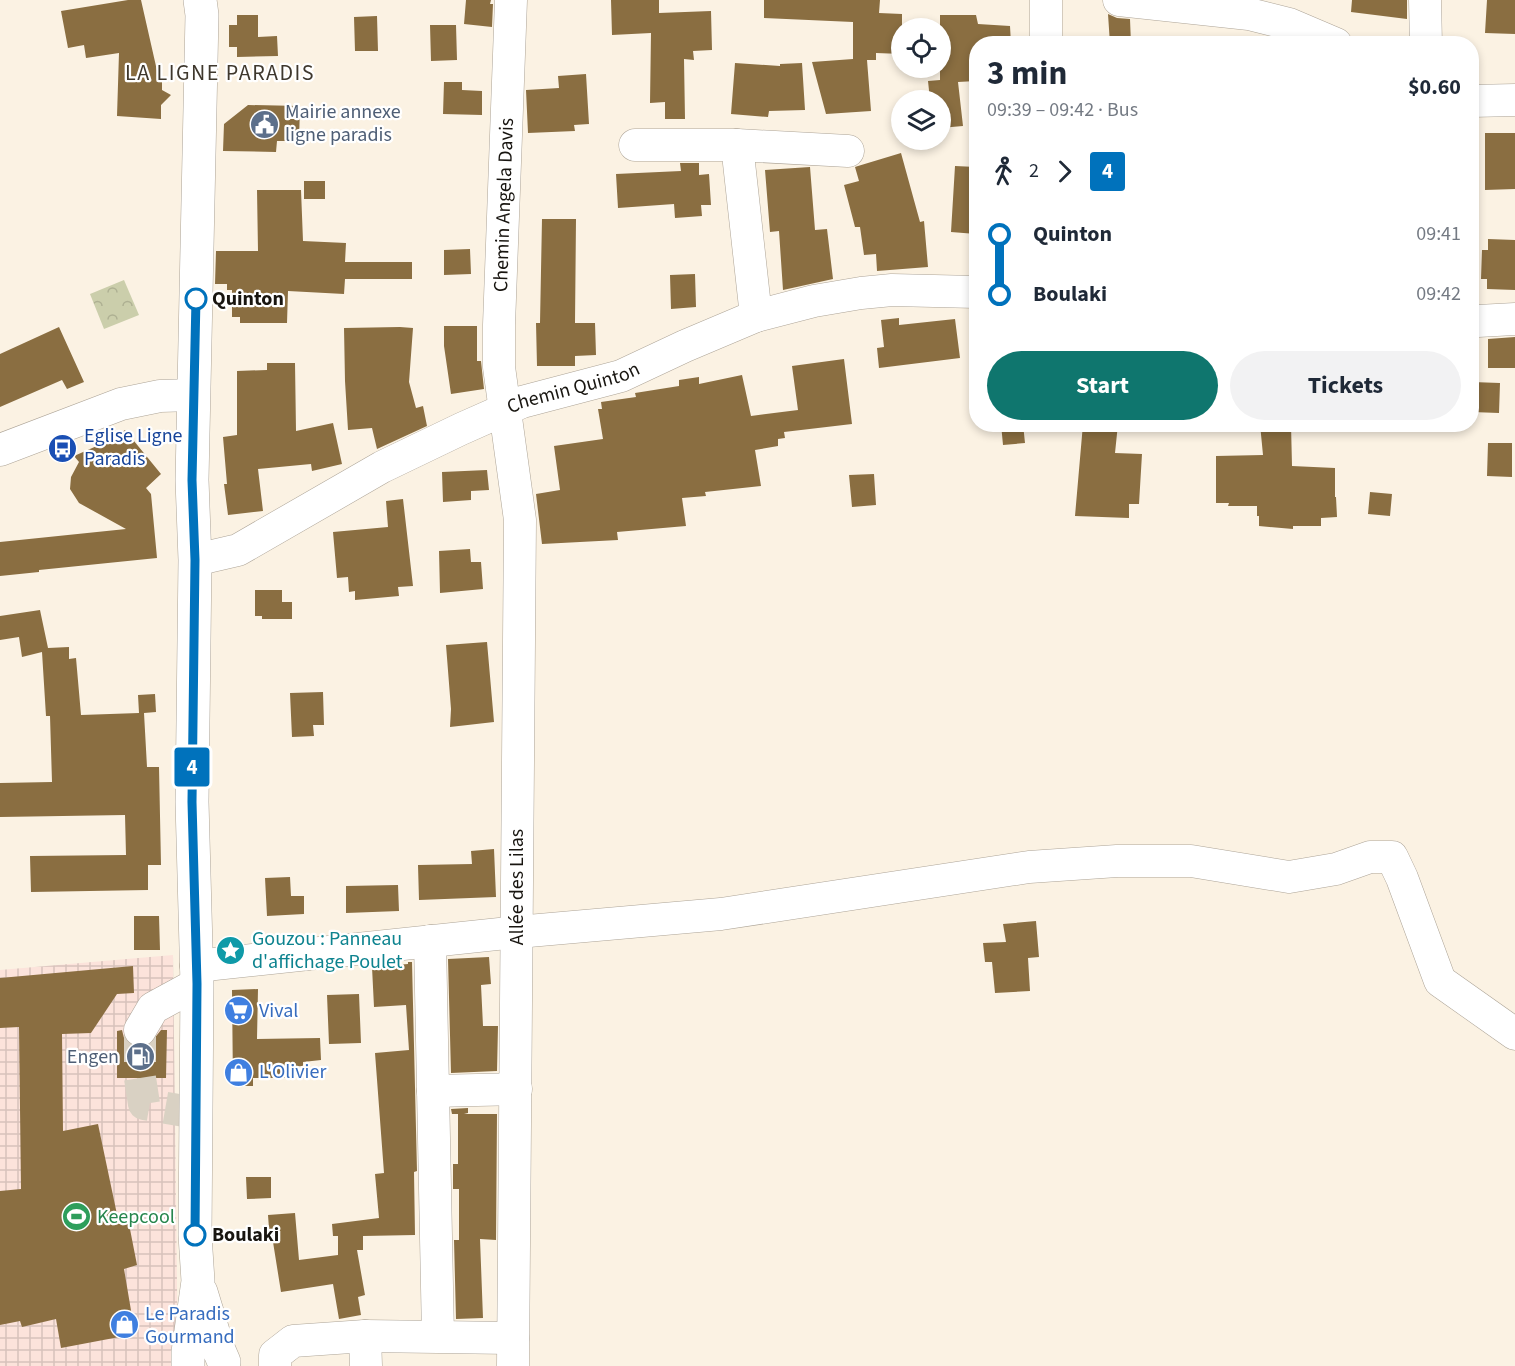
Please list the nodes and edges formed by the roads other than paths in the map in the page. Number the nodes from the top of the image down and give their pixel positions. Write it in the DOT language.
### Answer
graph roads {
  1 [pos="200,0"];
  2 [pos="511,0"];
  3 [pos="1046,0"];
  4 [pos="1119,0"];
  5 [pos="1425,0"];
  6 [pos="1046,36"];
  7 [pos="1317,36"];
  8 [pos="1426,36"];
  9 [pos="1515,100"];
  10 [pos="1479,101"];
  11 [pos="737,145"];
  12 [pos="635,146"];
  13 [pos="848,151"];
  14 [pos="969,292"];
  15 [pos="756,316"];
  16 [pos="1515,319"];
  17 [pos="1479,321"];
  18 [pos="193,395"];
  19 [pos="505,410"];
  20 [pos="0,450"];
  21 [pos="195,560"];
  22 [pos="516,932"];
  23 [pos="430,941"];
  24 [pos="197,975"];
  25 [pos="140,1030"];
  26 [pos="1515,1034"];
  27 [pos="516,1089"];
  28 [pos="433,1091"];
  29 [pos="198,1281"];
  30 [pos="438,1336"];
  31 [pos="365,1351"];
  32 [pos="513,1352"];
  33 [pos="228,1364"];
  34 [pos="190,1366"];
  35 [pos="275,1366"];
  1 -- 18 [label="main road"];
  2 -- 19 [label="street, Chemin Angela Davis"];
  3 -- 6 [label="street"];
  4 -- 7 [label="street"];
  5 -- 8 [label="street"];
  9 -- 10 [label="street"];
  11 -- 12 [label="street"];
  11 -- 13 [label="street"];
  11 -- 15 [label="street"];
  14 -- 15 [label="street, Chemin Quinton"];
  15 -- 19 [label="street, Chemin Quinton"];
  16 -- 17 [label="street"];
  18 -- 20 [label="street"];
  18 -- 21 [label="main road"];
  19 -- 21 [label="street, Chemin Quinton"];
  19 -- 22 [label="street, Allée des Lilas"];
  21 -- 24 [label="main road"];
  22 -- 23 [label="street"];
  22 -- 26 [label="street"];
  22 -- 27 [label="street, Allée des Lilas"];
  23 -- 24 [label="street"];
  23 -- 28 [label="street"];
  24 -- 25 [label="street"];
  24 -- 29 [label="main road"];
  27 -- 28 [label="street"];
  27 -- 32 [label="street, Allée des Lilas"];
  28 -- 30 [label="street"];
  29 -- 33 [label="main road"];
  29 -- 34 [label="main road"];
  30 -- 31 [label="street"];
  30 -- 32 [label="street"];
  31 -- 35 [label="street"];
  33 -- 34 [label="main road"];
}
